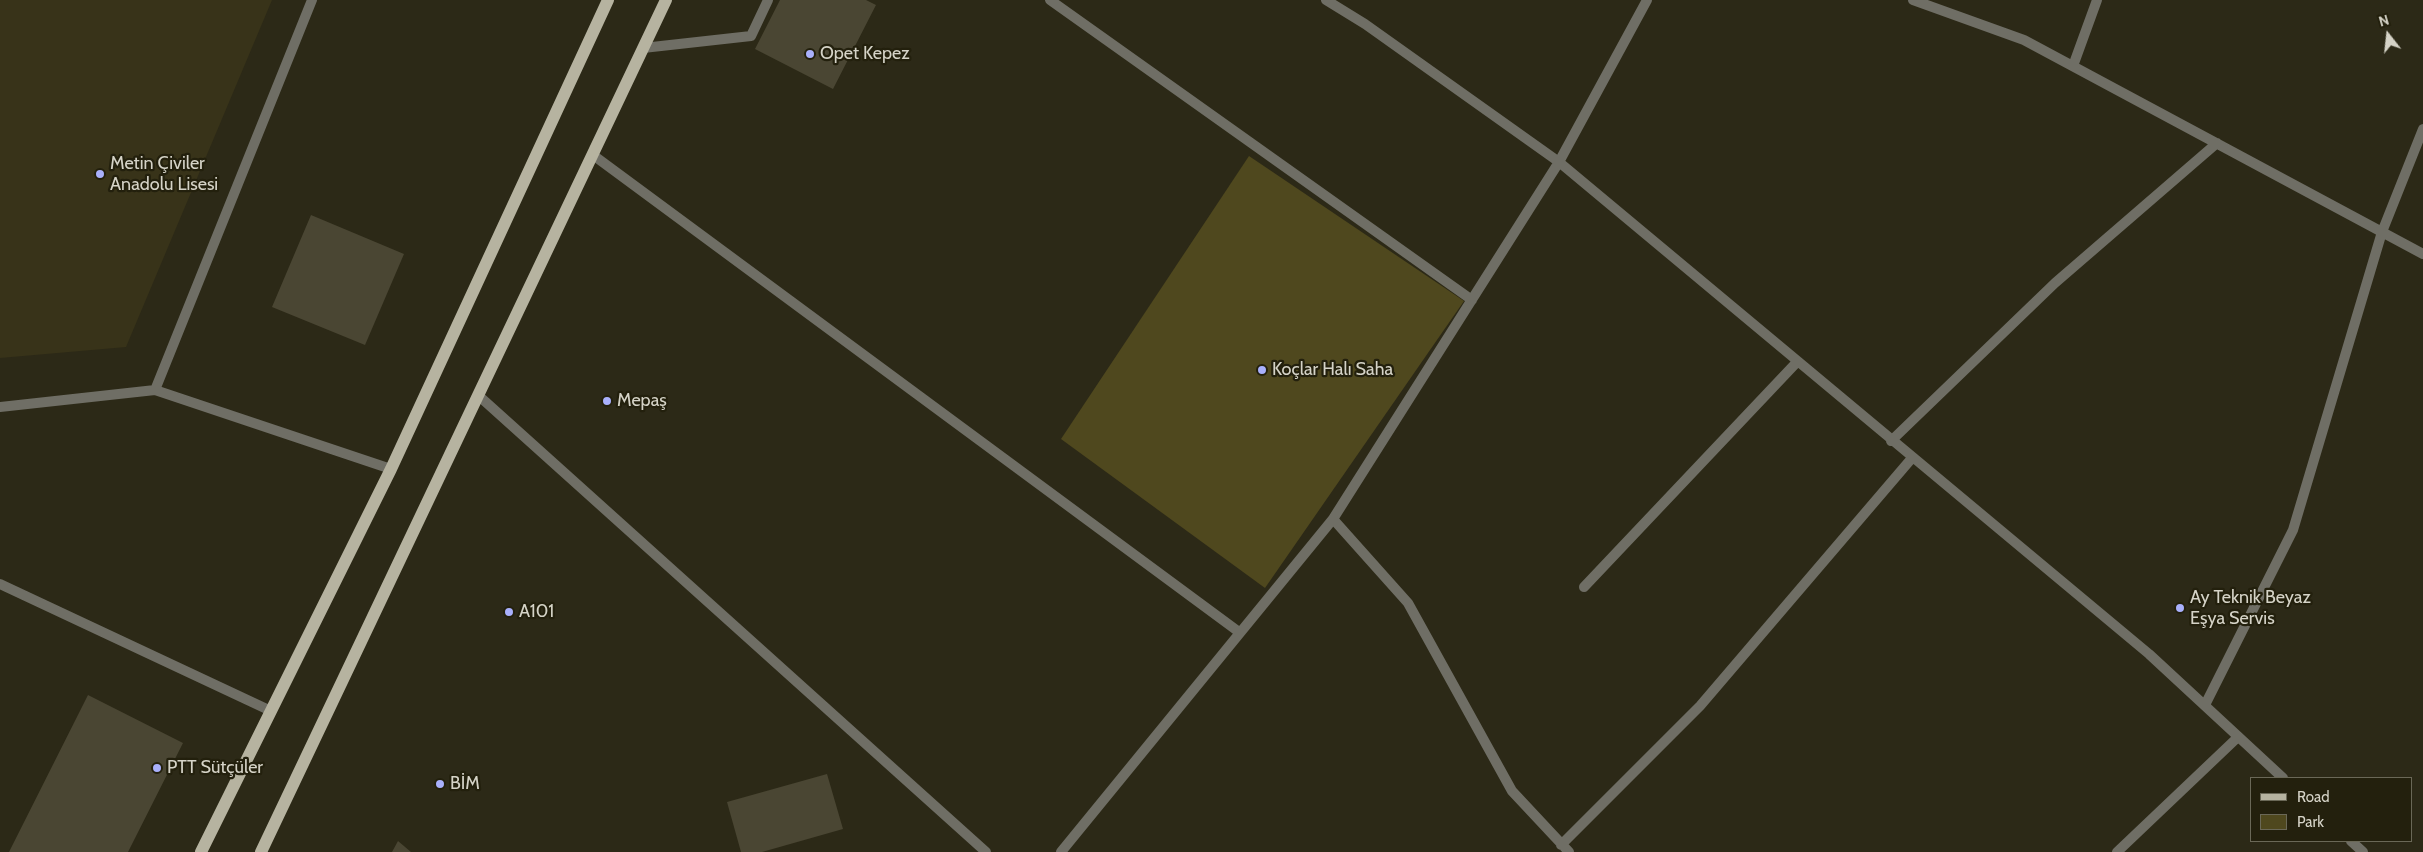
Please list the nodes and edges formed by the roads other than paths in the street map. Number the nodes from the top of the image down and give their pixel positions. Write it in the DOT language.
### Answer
graph roads {
  1 [pos="312,0"];
  2 [pos="608,0"];
  3 [pos="666,0"];
  4 [pos="768,0"];
  5 [pos="1050,0"];
  6 [pos="1326,0"];
  7 [pos="1648,0"];
  8 [pos="1913,0"];
  9 [pos="2097,0"];
  10 [pos="643,48"];
  11 [pos="2073,66"];
  12 [pos="2423,129"];
  13 [pos="2217,143"];
  14 [pos="593,156"];
  15 [pos="1559,162"];
  16 [pos="2382,232"];
  17 [pos="2423,254"];
  18 [pos="1472,300"];
  19 [pos="1797,362"];
  20 [pos="155,390"];
  21 [pos="479,396"];
  22 [pos="0,407"];
  23 [pos="1891,441"];
  24 [pos="1912,458"];
  25 [pos="390,469"];
  26 [pos="1333,519"];
  27 [pos="0,584"];
  28 [pos="1584,586"];
  29 [pos="1239,632"];
  30 [pos="2205,705"];
  31 [pos="271,711"];
  32 [pos="2238,736"];
  33 [pos="2283,777"];
  34 [pos="2352,842"];
  35 [pos="1565,849"];
  36 [pos="201,852"];
  37 [pos="261,852"];
  38 [pos="986,852"];
  39 [pos="1061,852"];
  40 [pos="2117,852"];
  41 [pos="2363,852"];
  1 -- 20 [label="street"];
  2 -- 25 [label="main road"];
  3 -- 10 [label="main road"];
  4 -- 10 [label="street"];
  5 -- 18 [label="street"];
  6 -- 15 [label="street"];
  7 -- 15 [label="street"];
  8 -- 11 [label="street"];
  9 -- 11 [label="street"];
  10 -- 14 [label="main road"];
  11 -- 13 [label="street"];
  12 -- 16 [label="street"];
  13 -- 16 [label="street"];
  13 -- 23 [label="street"];
  14 -- 21 [label="main road"];
  14 -- 29 [label="street"];
  15 -- 18 [label="street"];
  15 -- 19 [label="street"];
  16 -- 17 [label="street"];
  16 -- 30 [label="street"];
  18 -- 26 [label="street"];
  19 -- 23 [label="street"];
  19 -- 28 [label="street"];
  20 -- 22 [label="street"];
  20 -- 25 [label="street"];
  21 -- 37 [label="main road"];
  21 -- 38 [label="street"];
  23 -- 24 [label="street"];
  24 -- 30 [label="street"];
  24 -- 35 [label="street"];
  25 -- 31 [label="main road"];
  26 -- 29 [label="street"];
  26 -- 35 [label="street"];
  27 -- 31 [label="street"];
  29 -- 39 [label="street"];
  30 -- 32 [label="street"];
  31 -- 36 [label="main road"];
  32 -- 33 [label="street"];
  32 -- 40 [label="street"];
  34 -- 41 [label="street"];
}
